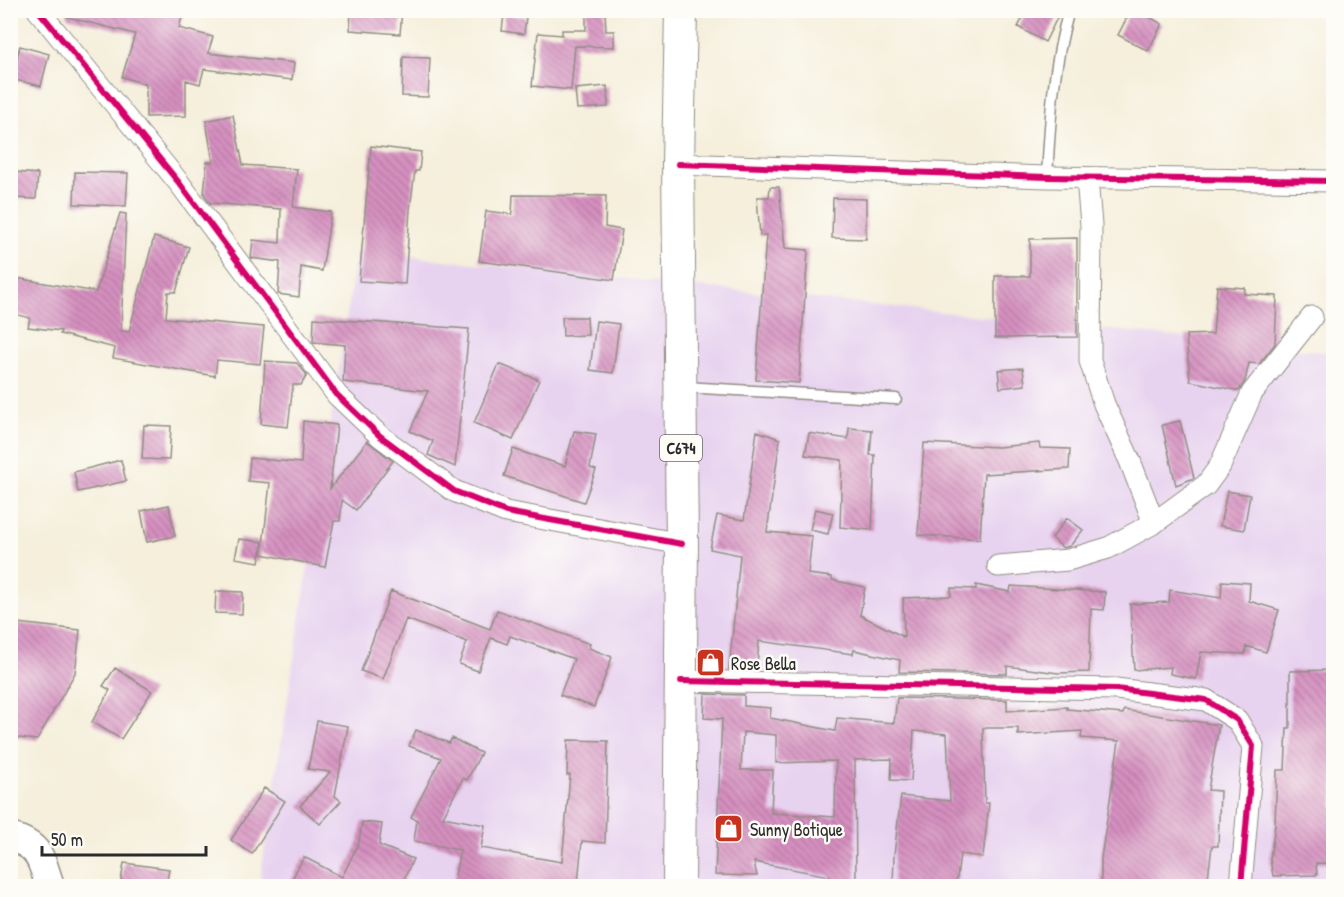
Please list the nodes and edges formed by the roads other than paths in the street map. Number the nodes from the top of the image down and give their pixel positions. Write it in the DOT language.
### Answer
graph roads {
  1 [pos="38,10"];
  2 [pos="681,10"];
  3 [pos="1069,10"];
  4 [pos="678,164"];
  5 [pos="1047,177"];
  6 [pos="1087,177"];
  7 [pos="1334,181"];
  8 [pos="1312,317"];
  9 [pos="681,387"];
  10 [pos="896,399"];
  11 [pos="1154,524"];
  12 [pos="682,544"];
  13 [pos="998,567"];
  14 [pos="681,681"];
  15 [pos="10,837"];
  16 [pos="50,886"];
  17 [pos="679,886"];
  18 [pos="1240,886"];
  1 -- 12 [label="street"];
  2 -- 4 [label="main road, C674"];
  3 -- 5 [label="lane"];
  4 -- 5 [label="street"];
  4 -- 9 [label="main road, C674"];
  5 -- 6 [label="street"];
  6 -- 7 [label="street"];
  6 -- 11 [label="street"];
  8 -- 11 [label="street"];
  9 -- 10 [label="lane"];
  9 -- 12 [label="main road, C674"];
  11 -- 13 [label="street"];
  12 -- 14 [label="main road, C674"];
  14 -- 17 [label="main road, C674"];
  14 -- 18 [label="street"];
  15 -- 16 [label="street"];
}
